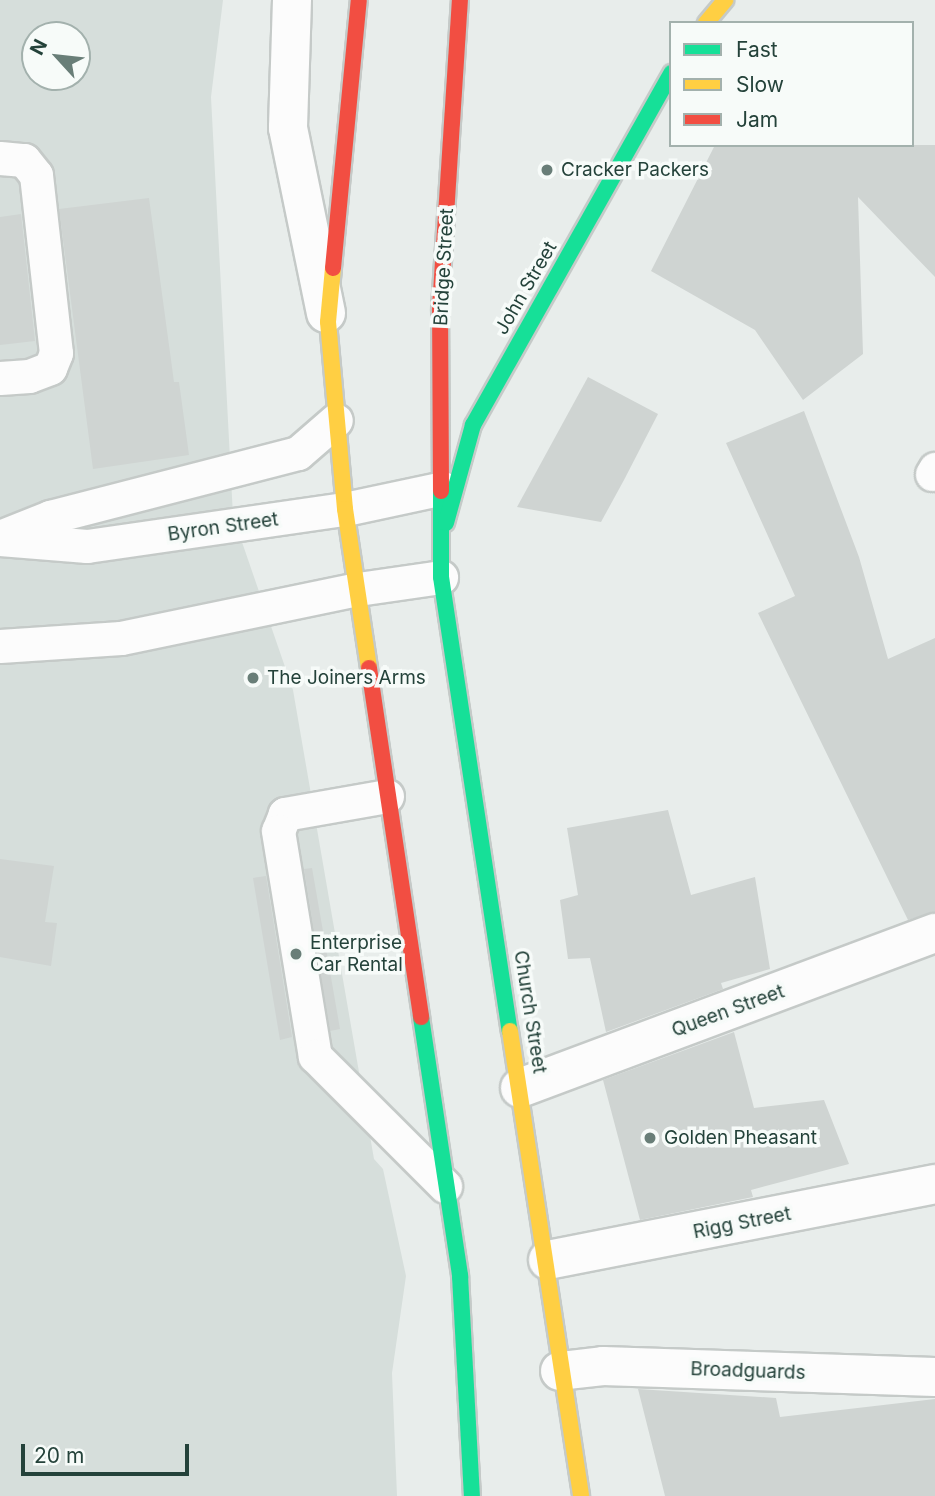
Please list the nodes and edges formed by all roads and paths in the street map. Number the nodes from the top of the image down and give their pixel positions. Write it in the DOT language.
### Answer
graph roads {
  1 [pos="292,0"];
  2 [pos="359,0"];
  3 [pos="460,0"];
  4 [pos="725,0"];
  5 [pos="708,21"];
  6 [pos="669,78"];
  7 [pos="0,158"];
  8 [pos="328,322"];
  9 [pos="0,377"];
  10 [pos="336,420"];
  11 [pos="443,488"];
  12 [pos="345,509"];
  13 [pos="443,534"];
  14 [pos="0,538"];
  15 [pos="441,578"];
  16 [pos="358,589"];
  17 [pos="0,646"];
  18 [pos="387,796"];
  19 [pos="935,933"];
  20 [pos="520,1088"];
  21 [pos="935,1184"];
  22 [pos="445,1186"];
  23 [pos="548,1260"];
  24 [pos="560,1371"];
  25 [pos="935,1377"];
  26 [pos="472,1496"];
  27 [pos="581,1496"];
  1 -- 8 [label="street"];
  2 -- 8 [label="main road"];
  3 -- 11 [label="main road, Bridge Street"];
  4 -- 5 [label="main road"];
  6 -- 13 [label="main road, John Street"];
  7 -- 9 [label="lane"];
  8 -- 10 [label="main road"];
  10 -- 12 [label="main road"];
  10 -- 14 [label="lane, Byron Street"];
  11 -- 12 [label="lane, Byron Street"];
  11 -- 13 [label="main road, Bridge Street"];
  12 -- 14 [label="lane, Byron Street"];
  12 -- 16 [label="main road"];
  13 -- 15 [label="main road, Church Street"];
  15 -- 16 [label="lane"];
  15 -- 20 [label="main road, Church Street"];
  16 -- 17 [label="lane"];
  16 -- 18 [label="main road"];
  18 -- 22 [label="main road"];
  18 -- 22 [label="lane"];
  19 -- 20 [label="street, Queen Street"];
  20 -- 23 [label="main road, Church Street"];
  21 -- 23 [label="street, Rigg Street"];
  22 -- 26 [label="main road"];
  23 -- 24 [label="main road, Church Street"];
  24 -- 25 [label="street, Broadguards"];
  24 -- 27 [label="main road, Church Street"];
}
